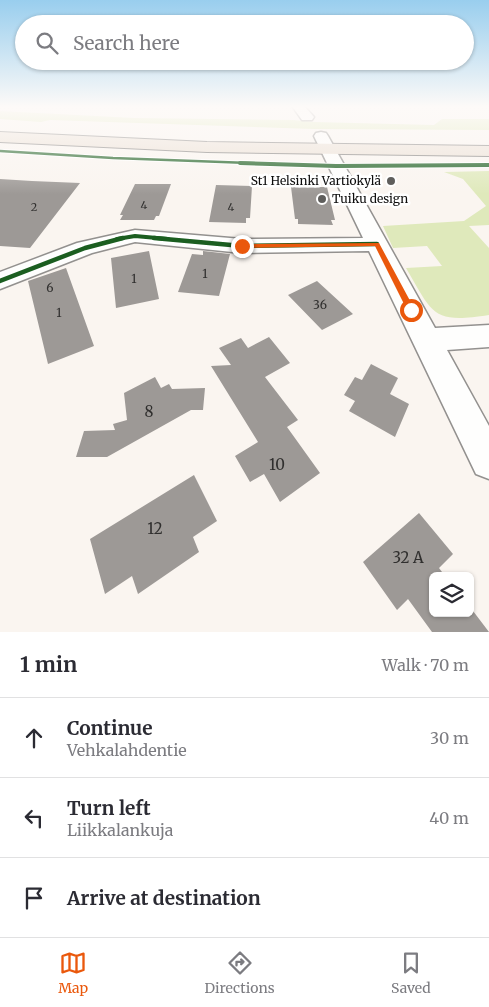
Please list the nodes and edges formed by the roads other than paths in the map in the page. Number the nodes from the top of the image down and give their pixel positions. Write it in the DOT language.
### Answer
graph roads {
  1 [pos="227,135"];
  2 [pos="0,137"];
  3 [pos="489,137"];
  4 [pos="324,143"];
  5 [pos="489,152"];
  6 [pos="377,244"];
  7 [pos="0,281"];
  8 [pos="489,336"];
  9 [pos="426,340"];
  10 [pos="489,461"];
  1 -- 4 [label="main road"];
  2 -- 4 [label="main road"];
  3 -- 4 [label="main road"];
  4 -- 5 [label="main road"];
  4 -- 6 [label="street"];
  6 -- 7 [label="street"];
  6 -- 9 [label="street"];
  8 -- 9 [label="street"];
  9 -- 10 [label="street"];
}
